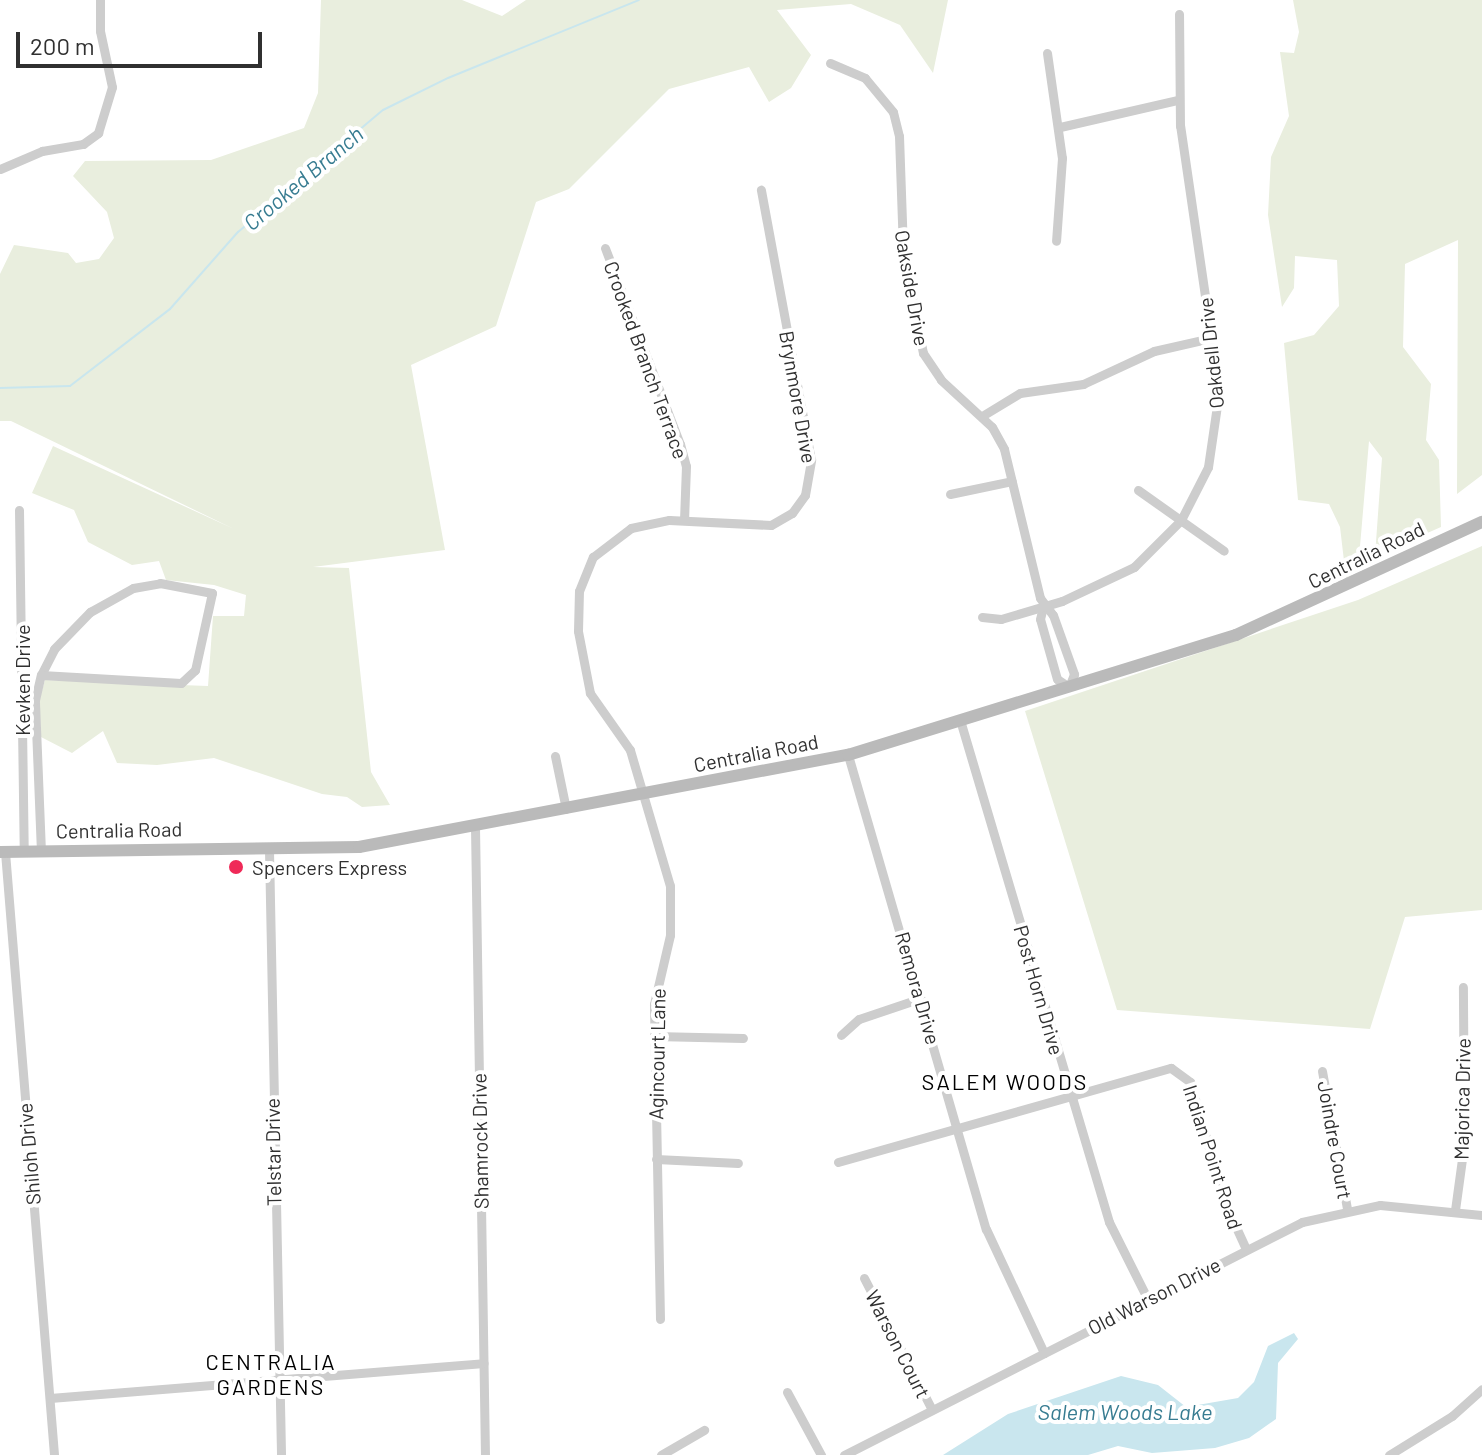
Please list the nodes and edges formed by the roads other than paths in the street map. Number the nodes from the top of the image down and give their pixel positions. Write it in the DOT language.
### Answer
graph roads {
  1 [pos="100,0"];
  2 [pos="1179,14"];
  3 [pos="1047,53"];
  4 [pos="830,63"];
  5 [pos="1178,100"];
  6 [pos="1060,127"];
  7 [pos="0,169"];
  8 [pos="761,190"];
  9 [pos="1056,241"];
  10 [pos="605,248"];
  11 [pos="1211,338"];
  12 [pos="982,416"];
  13 [pos="1012,481"];
  14 [pos="1138,490"];
  15 [pos="950,494"];
  16 [pos="19,510"];
  17 [pos="684,520"];
  18 [pos="1181,520"];
  19 [pos="1482,522"];
  20 [pos="1224,551"];
  21 [pos="1043,607"];
  22 [pos="982,617"];
  23 [pos="41,675"];
  24 [pos="1069,687"];
  25 [pos="960,720"];
  26 [pos="848,755"];
  27 [pos="555,756"];
  28 [pos="641,795"];
  29 [pos="566,809"];
  30 [pos="475,827"];
  31 [pos="269,850"];
  32 [pos="2,852"];
  33 [pos="24,852"];
  34 [pos="41,852"];
  35 [pos="1463,987"];
  36 [pos="921,998"];
  37 [pos="841,1035"];
  38 [pos="654,1036"];
  39 [pos="743,1038"];
  40 [pos="1322,1071"];
  41 [pos="1070,1092"];
  42 [pos="957,1125"];
  43 [pos="656,1159"];
  44 [pos="838,1162"];
  45 [pos="738,1163"];
  46 [pos="1347,1209"];
  47 [pos="1455,1210"];
  48 [pos="1482,1215"];
  49 [pos="1246,1249"];
  50 [pos="864,1278"];
  51 [pos="1148,1300"];
  52 [pos="660,1319"];
  53 [pos="1044,1353"];
  54 [pos="484,1363"];
  55 [pos="277,1379"];
  56 [pos="1482,1389"];
  57 [pos="787,1392"];
  58 [pos="50,1398"];
  59 [pos="932,1410"];
  60 [pos="704,1430"];
  61 [pos="54,1455"];
  62 [pos="281,1455"];
  63 [pos="485,1455"];
  64 [pos="661,1455"];
  65 [pos="821,1455"];
  66 [pos="844,1455"];
  67 [pos="1389,1455"];
  1 -- 7 [label="street"];
  2 -- 5 [label="street, Oakdell Drive"];
  3 -- 6 [label="street"];
  4 -- 12 [label="street, Oakside Drive"];
  5 -- 6 [label="street"];
  5 -- 11 [label="street, Oakdell Drive"];
  6 -- 9 [label="street"];
  8 -- 17 [label="street, Brynmore Drive"];
  10 -- 17 [label="street, Crooked Branch Terrace"];
  11 -- 12 [label="street"];
  11 -- 18 [label="street, Oakdell Drive"];
  12 -- 13 [label="street, Oakside Drive"];
  13 -- 15 [label="street"];
  13 -- 21 [label="street, Oakside Drive"];
  14 -- 18 [label="street"];
  16 -- 33 [label="street, Kevken Drive"];
  17 -- 28 [label="street, Brynmore Drive"];
  18 -- 20 [label="street"];
  18 -- 21 [label="street, Oakdell Drive"];
  19 -- 24 [label="main road, Centralia Road"];
  21 -- 22 [label="street, Oakdell Drive"];
  21 -- 24 [label="street, Oakside Drive"];
  21 -- 24 [label="street, Oakside Drive"];
  23 -- 23 [label="street"];
  23 -- 34 [label="street"];
  24 -- 25 [label="main road, Centralia Road"];
  25 -- 26 [label="main road, Centralia Road"];
  25 -- 41 [label="street, Post Horn Drive"];
  26 -- 28 [label="main road, Centralia Road"];
  26 -- 36 [label="street, Remora Drive"];
  27 -- 29 [label="street"];
  28 -- 29 [label="main road, Centralia Road"];
  28 -- 38 [label="street, Agincourt Lane"];
  29 -- 30 [label="main road, Centralia Road"];
  30 -- 31 [label="main road, Centralia Road"];
  30 -- 54 [label="street, Shamrock Drive"];
  31 -- 34 [label="main road, Centralia Road"];
  31 -- 55 [label="street, Telstar Drive"];
  32 -- 33 [label="main road, Centralia Road"];
  32 -- 58 [label="street, Shiloh Drive"];
  33 -- 34 [label="main road, Centralia Road"];
  35 -- 47 [label="street, Majorica Drive"];
  36 -- 37 [label="street"];
  36 -- 42 [label="street, Remora Drive"];
  38 -- 39 [label="street"];
  38 -- 43 [label="street, Agincourt Lane"];
  40 -- 46 [label="street, Joindre Court"];
  41 -- 42 [label="street"];
  41 -- 49 [label="street, Indian Point Road"];
  41 -- 51 [label="street, Post Horn Drive"];
  42 -- 44 [label="street"];
  42 -- 53 [label="street, Remora Drive"];
  43 -- 45 [label="street"];
  43 -- 52 [label="street, Agincourt Lane"];
  46 -- 47 [label="street, Old Warson Drive"];
  46 -- 49 [label="street, Old Warson Drive"];
  47 -- 48 [label="street, Old Warson Drive"];
  49 -- 51 [label="street, Old Warson Drive"];
  50 -- 59 [label="street, Warson Court"];
  51 -- 53 [label="street, Old Warson Drive"];
  53 -- 59 [label="street, Old Warson Drive"];
  54 -- 55 [label="street"];
  54 -- 63 [label="street, Shamrock Drive"];
  55 -- 58 [label="street"];
  55 -- 62 [label="street, Telstar Drive"];
  56 -- 67 [label="street"];
  57 -- 65 [label="street"];
  58 -- 61 [label="street, Shiloh Drive"];
  59 -- 66 [label="street, Old Warson Drive"];
  60 -- 64 [label="street"];
}
